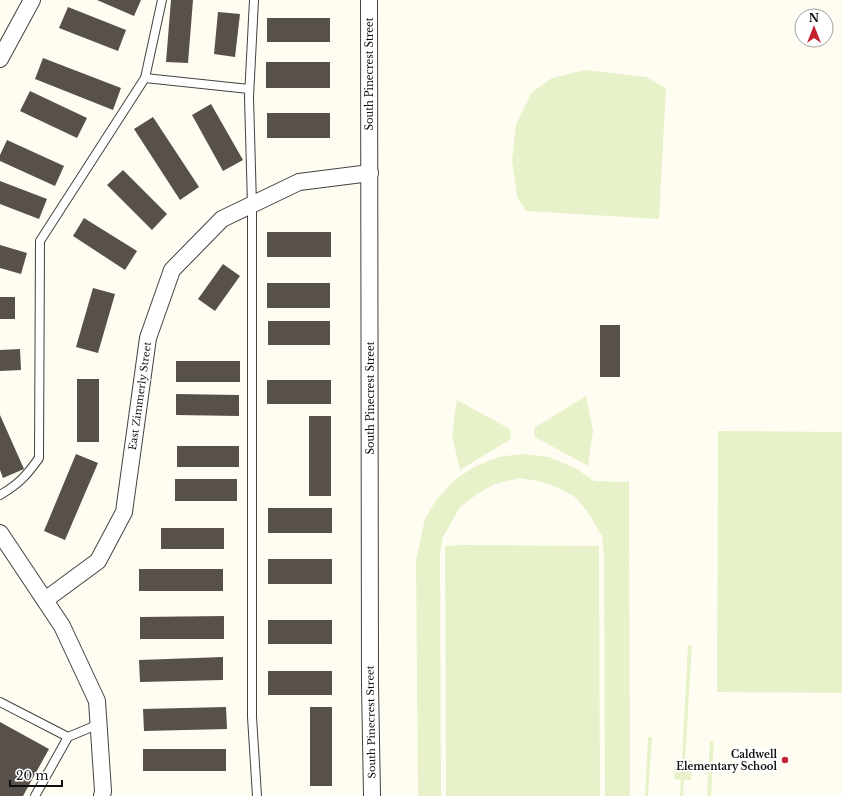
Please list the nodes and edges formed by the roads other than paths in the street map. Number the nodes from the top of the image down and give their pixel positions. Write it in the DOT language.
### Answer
graph roads {
  1 [pos="32,0"];
  2 [pos="162,0"];
  3 [pos="254,0"];
  4 [pos="369,0"];
  5 [pos="0,60"];
  6 [pos="145,78"];
  7 [pos="249,89"];
  8 [pos="370,173"];
  9 [pos="252,204"];
  10 [pos="0,495"];
  11 [pos="0,533"];
  12 [pos="45,600"];
  13 [pos="0,702"];
  14 [pos="98,724"];
  15 [pos="68,737"];
  16 [pos="35,796"];
  17 [pos="102,796"];
  18 [pos="257,796"];
  19 [pos="372,796"];
  1 -- 5 [label="street"];
  2 -- 6 [label="lane"];
  3 -- 7 [label="lane"];
  4 -- 8 [label="street, South Pinecrest Street"];
  6 -- 7 [label="lane"];
  6 -- 10 [label="lane"];
  7 -- 9 [label="lane"];
  8 -- 9 [label="street, East Zimmerly Street"];
  8 -- 19 [label="street, South Pinecrest Street"];
  9 -- 12 [label="street, East Zimmerly Street"];
  9 -- 18 [label="lane"];
  11 -- 12 [label="street"];
  12 -- 14 [label="street"];
  13 -- 15 [label="lane"];
  14 -- 15 [label="lane"];
  14 -- 17 [label="street"];
  15 -- 16 [label="lane"];
}
